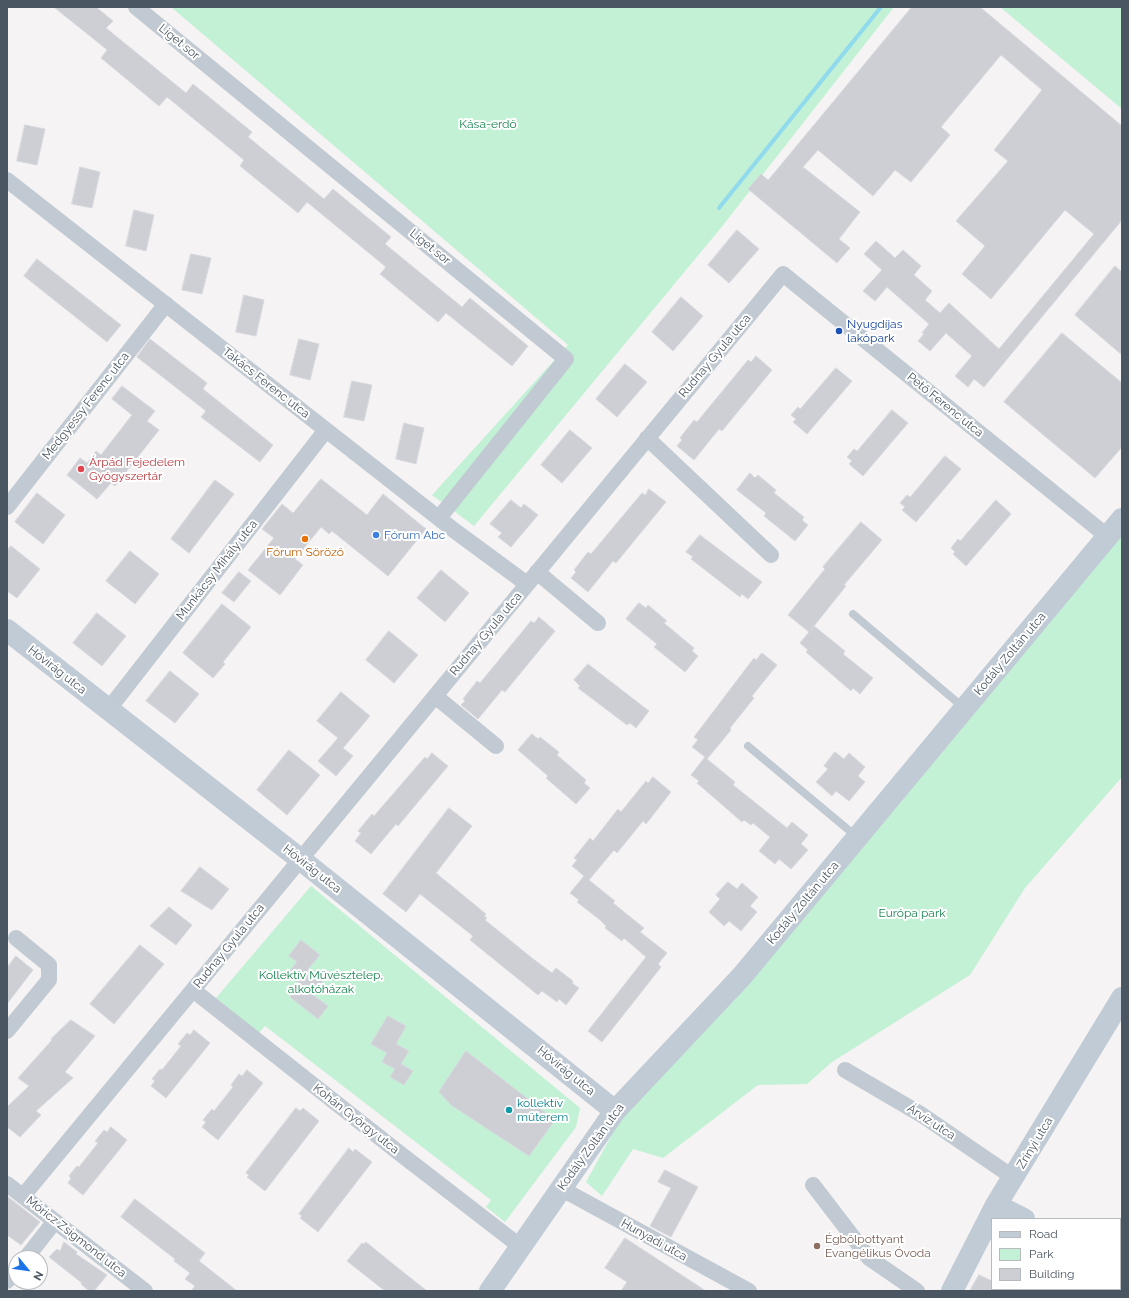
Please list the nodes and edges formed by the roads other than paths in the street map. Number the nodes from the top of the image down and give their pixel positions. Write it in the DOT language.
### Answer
graph roads {
  1 [pos="136,7"];
  2 [pos="7,180"];
  3 [pos="783,274"];
  4 [pos="166,304"];
  5 [pos="326,430"];
  6 [pos="647,438"];
  7 [pos="7,507"];
  8 [pos="439,518"];
  9 [pos="1122,519"];
  10 [pos="1107,536"];
  11 [pos="771,554"];
  12 [pos="537,572"];
  13 [pos="527,584"];
  14 [pos="853,614"];
  15 [pos="598,623"];
  16 [pos="7,630"];
  17 [pos="435,696"];
  18 [pos="965,708"];
  19 [pos="108,710"];
  20 [pos="496,746"];
  21 [pos="748,746"];
  22 [pos="857,838"];
  23 [pos="300,859"];
  24 [pos="16,938"];
  25 [pos="193,990"];
  26 [pos="1122,998"];
  27 [pos="7,1031"];
  28 [pos="845,1070"];
  29 [pos="615,1111"];
  30 [pos="1014,1178"];
  31 [pos="7,1184"];
  32 [pos="813,1185"];
  33 [pos="560,1188"];
  34 [pos="23,1196"];
  35 [pos="996,1205"];
  36 [pos="1022,1218"];
  37 [pos="55,1221"];
  38 [pos="521,1247"];
  39 [pos="32,1250"];
  40 [pos="145,1291"];
  41 [pos="490,1291"];
  42 [pos="748,1291"];
  43 [pos="917,1291"];
  44 [pos="952,1291"];
  1 -- 8 [label="street, Liget sor"];
  2 -- 4 [label="street, Takács Ferenc utca"];
  3 -- 6 [label="street, Rudnay Gyula utca"];
  3 -- 10 [label="street, Pető Ferenc utca"];
  4 -- 5 [label="street, Takács Ferenc utca"];
  4 -- 7 [label="street, Medgyessy Ferenc utca"];
  5 -- 8 [label="street, Takács Ferenc utca"];
  5 -- 19 [label="street, Munkácsy Mihály utca"];
  6 -- 11 [label="street"];
  6 -- 12 [label="street, Rudnay Gyula utca"];
  8 -- 13 [label="street, Takács Ferenc utca"];
  9 -- 10 [label="street, Kodály Zoltán utca"];
  10 -- 18 [label="street, Kodály Zoltán utca"];
  12 -- 13 [label="street, Rudnay Gyula utca"];
  12 -- 15 [label="street"];
  13 -- 17 [label="street, Rudnay Gyula utca"];
  14 -- 18 [label="lane"];
  16 -- 19 [label="street, Hóvirág utca"];
  17 -- 20 [label="street"];
  17 -- 23 [label="street, Rudnay Gyula utca"];
  18 -- 22 [label="street, Kodály Zoltán utca"];
  19 -- 23 [label="street, Hóvirág utca"];
  21 -- 22 [label="lane"];
  22 -- 29 [label="street, Kodály Zoltán utca"];
  23 -- 25 [label="street, Rudnay Gyula utca"];
  23 -- 29 [label="street, Hóvirág utca"];
  24 -- 27 [label="street"];
  25 -- 34 [label="street, Rudnay Gyula utca"];
  25 -- 38 [label="street, Kohán György utca"];
  26 -- 30 [label="street, Zrínyi utca"];
  28 -- 30 [label="street, Árvíz utca"];
  29 -- 33 [label="street, Kodály Zoltán utca"];
  30 -- 35 [label="street, Zrínyi utca"];
  31 -- 34 [label="street, Móricz Zsigmond utca"];
  32 -- 43 [label="street"];
  33 -- 38 [label="street, Kodály Zoltán utca"];
  33 -- 42 [label="street, Hunyadi utca"];
  34 -- 37 [label="street, Móricz Zsigmond utca"];
  35 -- 36 [label="street"];
  35 -- 44 [label="street, Zrínyi utca"];
  37 -- 39 [label="street"];
  37 -- 40 [label="street, Móricz Zsigmond utca"];
  38 -- 41 [label="street, Kodály Zoltán utca"];
}
